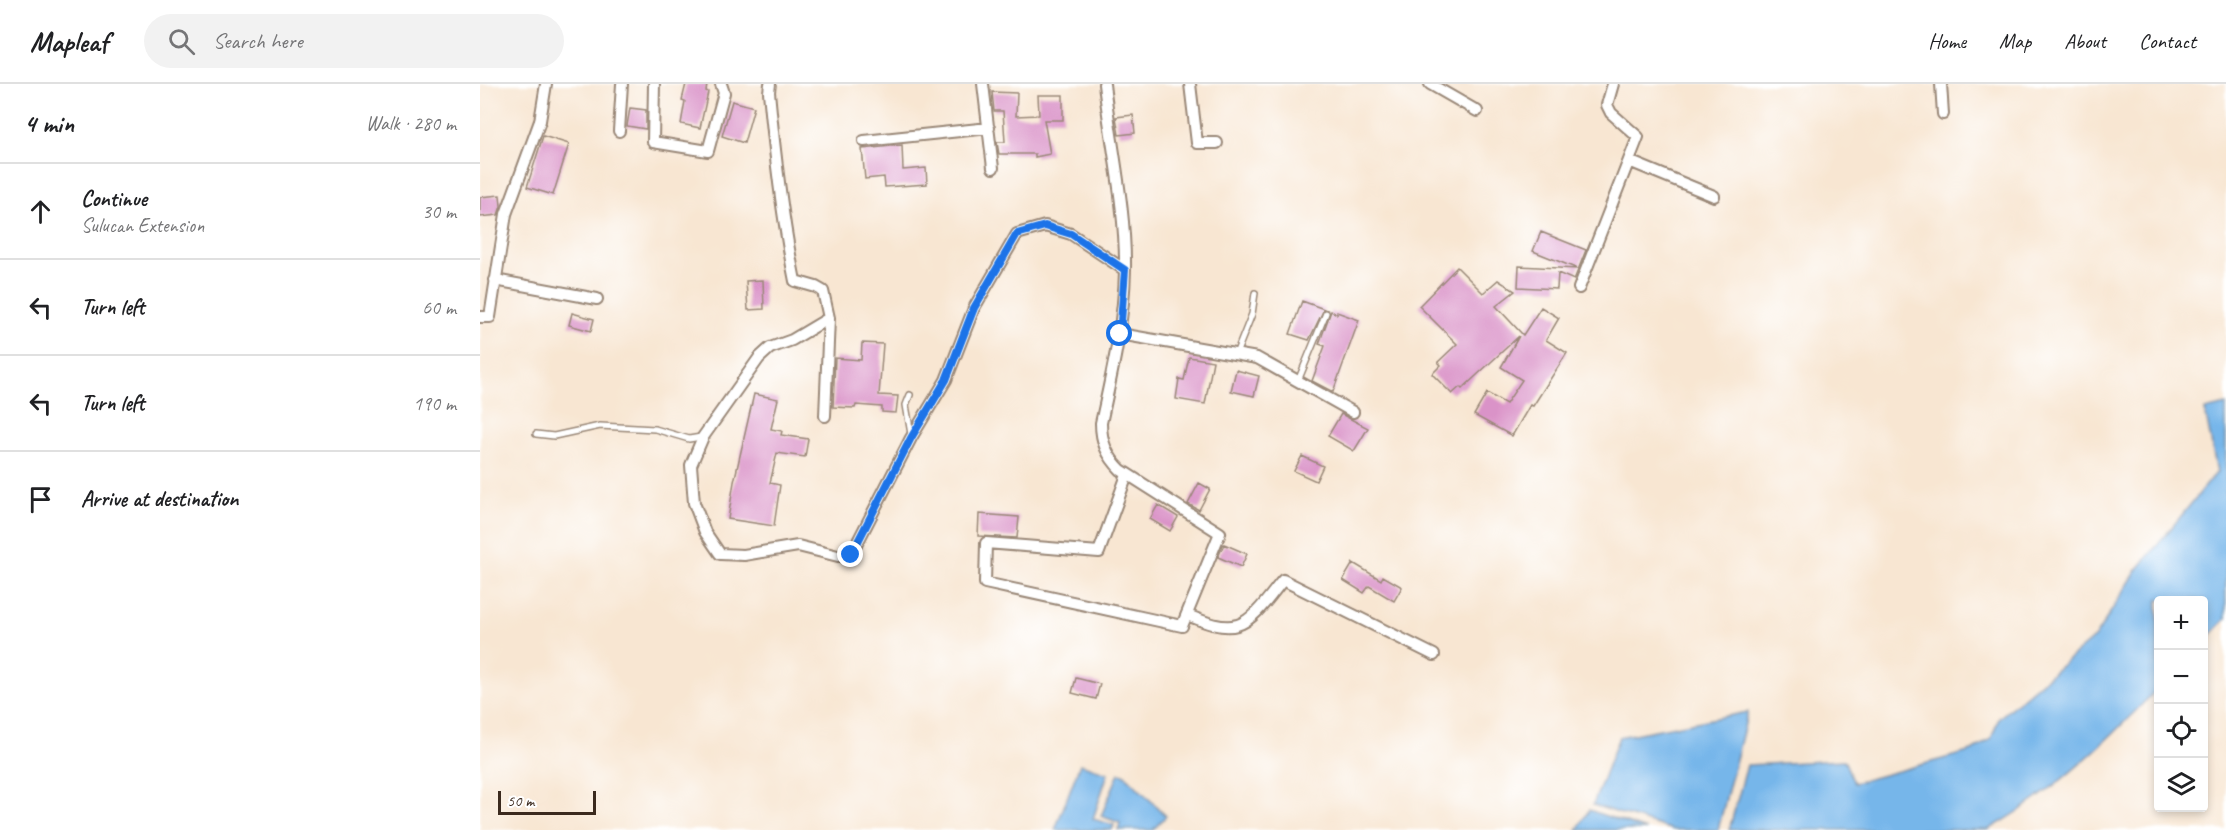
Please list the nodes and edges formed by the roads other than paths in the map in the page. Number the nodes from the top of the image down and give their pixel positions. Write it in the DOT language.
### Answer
graph roads {
  1 [pos="546,84"];
  2 [pos="622,84"];
  3 [pos="654,84"];
  4 [pos="721,84"];
  5 [pos="770,84"];
  6 [pos="983,84"];
  7 [pos="1104,84"];
  8 [pos="1190,84"];
  9 [pos="1430,84"];
  10 [pos="1613,84"];
  11 [pos="1941,84"];
  12 [pos="1477,111"];
  13 [pos="1942,114"];
  14 [pos="989,128"];
  15 [pos="619,131"];
  16 [pos="864,141"];
  17 [pos="1217,144"];
  18 [pos="1629,161"];
  19 [pos="993,168"];
  20 [pos="1714,196"];
  21 [pos="1125,270"];
  22 [pos="495,280"];
  23 [pos="1579,288"];
  24 [pos="1255,293"];
  25 [pos="597,299"];
  26 [pos="1326,313"];
  27 [pos="480,317"];
  28 [pos="830,318"];
  29 [pos="1120,334"];
  30 [pos="1236,354"];
  31 [pos="1298,381"];
  32 [pos="910,394"];
  33 [pos="1353,412"];
  34 [pos="825,416"];
  35 [pos="537,434"];
  36 [pos="703,437"];
  37 [pos="911,438"];
  38 [pos="1127,475"];
  39 [pos="1187,615"];
  40 [pos="1434,655"];
  1 -- 22 [label="street"];
  2 -- 15 [label="street"];
  3 -- 4 [label="street"];
  5 -- 28 [label="street"];
  6 -- 14 [label="street"];
  7 -- 21 [label="street"];
  8 -- 17 [label="street"];
  9 -- 12 [label="street"];
  10 -- 18 [label="street"];
  11 -- 13 [label="street"];
  14 -- 16 [label="street"];
  14 -- 19 [label="street"];
  18 -- 20 [label="street"];
  18 -- 23 [label="street"];
  21 -- 29 [label="street"];
  21 -- 37 [label="street"];
  22 -- 25 [label="street"];
  22 -- 27 [label="street"];
  24 -- 30 [label="lane"];
  26 -- 31 [label="lane"];
  28 -- 34 [label="street"];
  28 -- 36 [label="street"];
  29 -- 30 [label="street"];
  29 -- 38 [label="street"];
  30 -- 31 [label="street"];
  31 -- 33 [label="street"];
  32 -- 37 [label="lane"];
  35 -- 36 [label="lane"];
  36 -- 37 [label="street"];
  38 -- 39 [label="street"];
  38 -- 39 [label="street"];
  39 -- 40 [label="street"];
}
